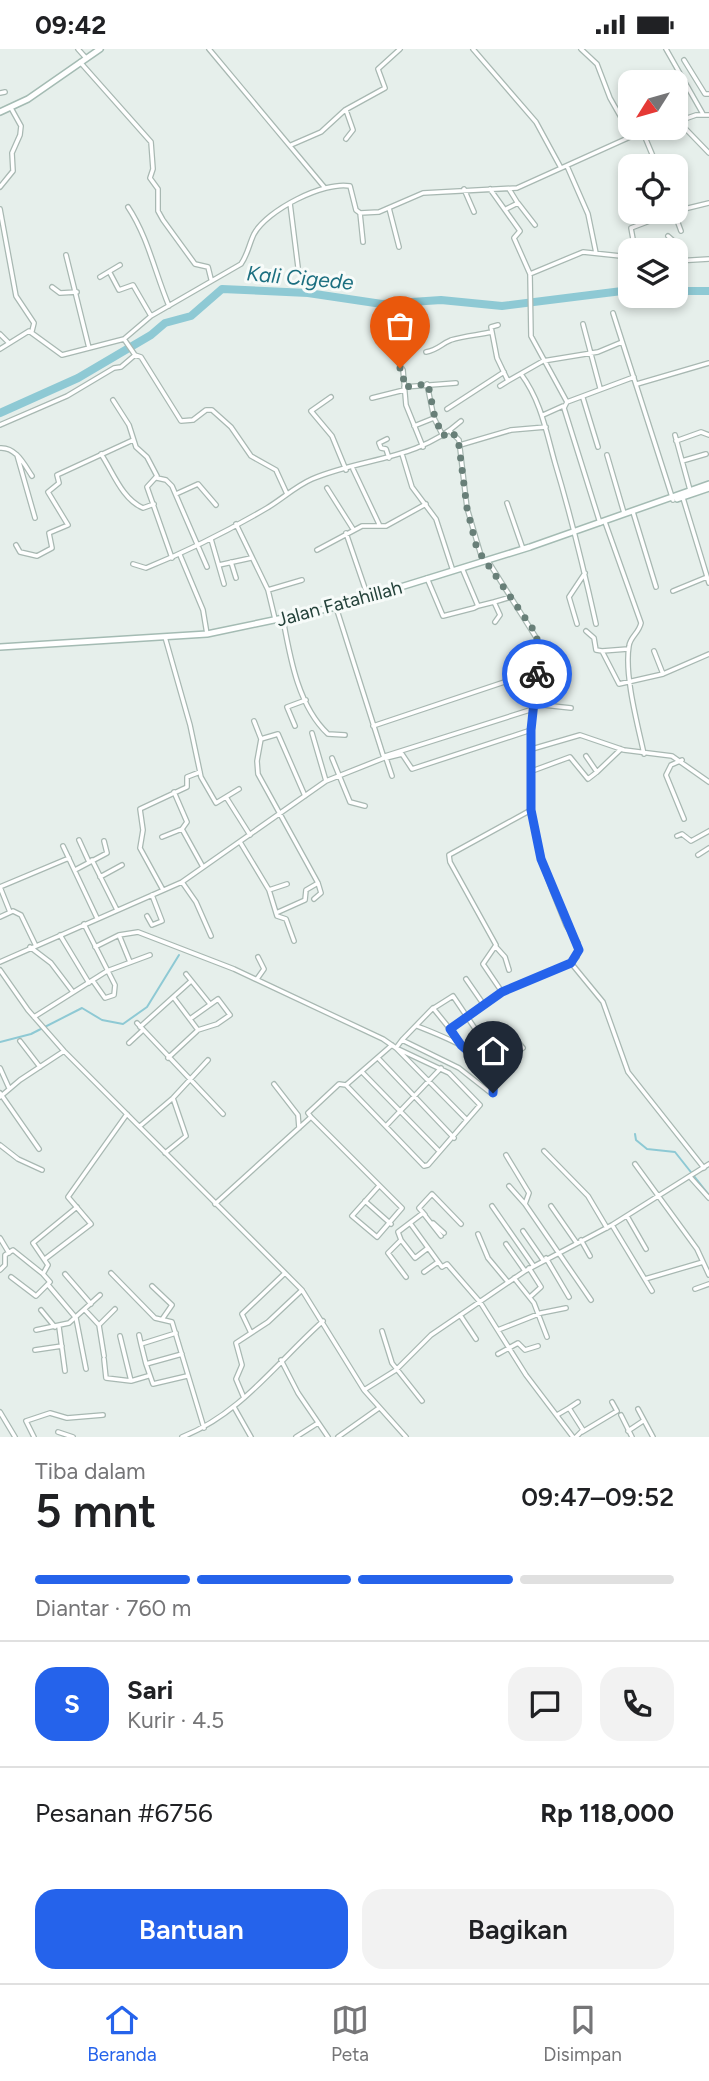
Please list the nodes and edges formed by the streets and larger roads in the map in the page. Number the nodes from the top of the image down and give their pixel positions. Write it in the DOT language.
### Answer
graph roads {
  1 [pos="78,49"];
  2 [pos="100,49"];
  3 [pos="209,49"];
  4 [pos="400,49"];
  5 [pos="473,49"];
  6 [pos="581,49"];
  7 [pos="666,49"];
  8 [pos="83,60"];
  9 [pos="684,61"];
  10 [pos="709,94"];
  11 [pos="11,108"];
  12 [pos="345,110"];
  13 [pos="0,112"];
  14 [pos="618,112"];
  15 [pos="706,114"];
  16 [pos="688,119"];
  17 [pos="688,133"];
  18 [pos="346,139"];
  19 [pos="621,140"];
  20 [pos="291,145"];
  21 [pos="709,153"];
  22 [pos="568,166"];
  23 [pos="561,169"];
  24 [pos="0,187"];
  25 [pos="325,188"];
  26 [pos="464,188"];
  27 [pos="491,189"];
  28 [pos="509,189"];
  29 [pos="517,202"];
  30 [pos="290,203"];
  31 [pos="709,203"];
  32 [pos="128,207"];
  33 [pos="389,208"];
  34 [pos="688,208"];
  35 [pos="0,209"];
  36 [pos="506,209"];
  37 [pos="474,212"];
  38 [pos="360,213"];
  39 [pos="640,224"];
  40 [pos="678,224"];
  41 [pos="535,225"];
  42 [pos="681,231"];
  43 [pos="668,236"];
  44 [pos="633,238"];
  45 [pos="670,238"];
  46 [pos="363,242"];
  47 [pos="399,247"];
  48 [pos="596,253"];
  49 [pos="66,255"];
  50 [pos="618,256"];
  51 [pos="709,259"];
  52 [pos="688,260"];
  53 [pos="120,265"];
  54 [pos="298,267"];
  55 [pos="110,273"];
  56 [pos="530,274"];
  57 [pos="100,277"];
  58 [pos="211,280"];
  59 [pos="52,287"];
  60 [pos="77,292"];
  61 [pos="169,306"];
  62 [pos="612,313"];
  63 [pos="151,316"];
  64 [pos="583,324"];
  65 [pos="498,325"];
  66 [pos="32,331"];
  67 [pos="492,333"];
  68 [pos="0,334"];
  69 [pos="125,340"];
  70 [pos="9,342"];
  71 [pos="622,342"];
  72 [pos="89,348"];
  73 [pos="0,349"];
  74 [pos="426,352"];
  75 [pos="134,353"];
  76 [pos="590,353"];
  77 [pos="543,361"];
  78 [pos="398,362"];
  79 [pos="709,363"];
  80 [pos="504,372"];
  81 [pos="520,374"];
  82 [pos="634,377"];
  83 [pos="508,381"];
  84 [pos="456,383"];
  85 [pos="428,384"];
  86 [pos="637,384"];
  87 [pos="500,386"];
  88 [pos="600,388"];
  89 [pos="405,389"];
  90 [pos="331,397"];
  91 [pos="372,398"];
  92 [pos="583,398"];
  93 [pos="113,400"];
  94 [pos="566,404"];
  95 [pos="447,409"];
  96 [pos="543,415"];
  97 [pos="435,418"];
  98 [pos="461,421"];
  99 [pos="0,425"];
  100 [pos="414,426"];
  101 [pos="546,427"];
  102 [pos="450,431"];
  103 [pos="675,435"];
  104 [pos="709,435"];
  105 [pos="443,436"];
  106 [pos="387,439"];
  107 [pos="133,440"];
  108 [pos="676,441"];
  109 [pos="460,445"];
  110 [pos="424,447"];
  111 [pos="598,447"];
  112 [pos="0,448"];
  113 [pos="17,454"];
  114 [pos="101,454"];
  115 [pos="402,454"];
  116 [pos="706,454"];
  117 [pos="607,455"];
  118 [pos="389,458"];
  119 [pos="682,461"];
  120 [pos="353,468"];
  121 [pos="345,470"];
  122 [pos="32,476"];
  123 [pos="157,478"];
  124 [pos="709,486"];
  125 [pos="327,488"];
  126 [pos="690,491"];
  127 [pos="176,494"];
  128 [pos="287,494"];
  129 [pos="682,495"];
  130 [pos="671,499"];
  131 [pos="426,503"];
  132 [pos="507,503"];
  133 [pos="155,504"];
  134 [pos="216,505"];
  135 [pos="633,512"];
  136 [pos="624,515"];
  137 [pos="35,518"];
  138 [pos="603,523"];
  139 [pos="236,524"];
  140 [pos="379,524"];
  141 [pos="353,530"];
  142 [pos="575,532"];
  143 [pos="346,533"];
  144 [pos="211,540"];
  145 [pos="16,545"];
  146 [pos="199,546"];
  147 [pos="523,549"];
  148 [pos="317,550"];
  149 [pos="180,555"];
  150 [pos="172,558"];
  151 [pos="251,558"];
  152 [pos="485,561"];
  153 [pos="231,562"];
  154 [pos="132,564"];
  155 [pos="218,565"];
  156 [pos="207,567"];
  157 [pos="462,568"];
  158 [pos="453,571"];
  159 [pos="584,573"];
  160 [pos="707,577"];
  161 [pos="236,578"];
  162 [pos="427,578"];
  163 [pos="302,580"];
  164 [pos="709,583"];
  165 [pos="224,584"];
  166 [pos="656,587"];
  167 [pos="268,590"];
  168 [pos="673,591"];
  169 [pos="511,597"];
  170 [pos="368,598"];
  171 [pos="494,602"];
  172 [pos="478,606"];
  173 [pos="336,607"];
  174 [pos="283,619"];
  175 [pos="276,620"];
  176 [pos="495,622"];
  177 [pos="577,624"];
  178 [pos="596,624"];
  179 [pos="586,631"];
  180 [pos="207,634"];
  181 [pos="164,635"];
  182 [pos="0,647"];
  183 [pos="628,649"];
  184 [pos="602,651"];
  185 [pos="654,651"];
  186 [pos="709,654"];
  187 [pos="537,671"];
  188 [pos="663,674"];
  189 [pos="631,682"];
  190 [pos="306,700"];
  191 [pos="534,707"];
  192 [pos="570,708"];
  193 [pos="254,721"];
  194 [pos="295,726"];
  195 [pos="373,726"];
  196 [pos="531,730"];
  197 [pos="312,733"];
  198 [pos="345,735"];
  199 [pos="261,739"];
  200 [pos="532,749"];
  201 [pos="621,749"];
  202 [pos="645,754"];
  203 [pos="586,756"];
  204 [pos="385,757"];
  205 [pos="332,758"];
  206 [pos="682,760"];
  207 [pos="532,771"];
  208 [pos="200,772"];
  209 [pos="597,772"];
  210 [pos="338,776"];
  211 [pos="392,776"];
  212 [pos="326,781"];
  213 [pos="709,782"];
  214 [pos="239,789"];
  215 [pos="174,792"];
  216 [pos="305,796"];
  217 [pos="226,797"];
  218 [pos="365,806"];
  219 [pos="531,810"];
  220 [pos="279,813"];
  221 [pos="684,819"];
  222 [pos="182,829"];
  223 [pos="709,831"];
  224 [pos="250,835"];
  225 [pos="677,836"];
  226 [pos="162,837"];
  227 [pos="79,840"];
  228 [pos="104,841"];
  229 [pos="240,842"];
  230 [pos="63,846"];
  231 [pos="709,848"];
  232 [pos="698,855"];
  233 [pos="69,857"];
  234 [pos="90,861"];
  235 [pos="122,865"];
  236 [pos="203,867"];
  237 [pos="75,870"];
  238 [pos="100,877"];
  239 [pos="182,882"];
  240 [pos="318,883"];
  241 [pos="286,884"];
  242 [pos="0,887"];
  243 [pos="163,890"];
  244 [pos="269,890"];
  245 [pos="152,895"];
  246 [pos="314,899"];
  247 [pos="117,910"];
  248 [pos="10,912"];
  249 [pos="276,913"];
  250 [pos="147,916"];
  251 [pos="0,917"];
  252 [pos="97,918"];
  253 [pos="84,924"];
  254 [pos="60,935"];
  255 [pos="120,935"];
  256 [pos="211,936"];
  257 [pos="294,941"];
  258 [pos="32,946"];
  259 [pos="95,947"];
  260 [pos="496,947"];
  261 [pos="150,955"];
  262 [pos="258,957"];
  263 [pos="0,962"];
  264 [pos="130,962"];
  265 [pos="571,963"];
  266 [pos="0,970"];
  267 [pos="509,970"];
  268 [pos="107,971"];
  269 [pos="186,974"];
  270 [pos="258,977"];
  271 [pos="466,979"];
  272 [pos="191,981"];
  273 [pos="91,982"];
  274 [pos="73,992"];
  275 [pos="502,992"];
  276 [pos="174,998"];
  277 [pos="210,1005"];
  278 [pos="484,1005"];
  279 [pos="433,1008"];
  280 [pos="34,1017"];
  281 [pos="467,1017"];
  282 [pos="190,1019"];
  283 [pos="136,1023"];
  284 [pos="417,1025"];
  285 [pos="141,1029"];
  286 [pos="450,1029"];
  287 [pos="198,1030"];
  288 [pos="478,1033"];
  289 [pos="20,1041"];
  290 [pos="129,1043"];
  291 [pos="397,1045"];
  292 [pos="461,1045"];
  293 [pos="64,1051"];
  294 [pos="472,1055"];
  295 [pos="168,1058"];
  296 [pos="378,1058"];
  297 [pos="208,1060"];
  298 [pos="40,1067"];
  299 [pos="441,1068"];
  300 [pos="0,1069"];
  301 [pos="490,1069"];
  302 [pos="362,1072"];
  303 [pos="188,1080"];
  304 [pos="430,1082"];
  305 [pos="274,1084"];
  306 [pos="346,1085"];
  307 [pos="9,1088"];
  308 [pos="1,1095"];
  309 [pos="415,1096"];
  310 [pos="173,1098"];
  311 [pos="400,1111"];
  312 [pos="127,1114"];
  313 [pos="223,1114"];
  314 [pos="311,1117"];
  315 [pos="466,1119"];
  316 [pos="139,1126"];
  317 [pos="386,1126"];
  318 [pos="299,1128"];
  319 [pos="454,1138"];
  320 [pos="0,1145"];
  321 [pos="39,1149"];
  322 [pos="439,1151"];
  323 [pos="544,1151"];
  324 [pos="165,1153"];
  325 [pos="506,1156"];
  326 [pos="635,1164"];
  327 [pos="709,1164"];
  328 [pos="704,1168"];
  329 [pos="41,1170"];
  330 [pos="693,1176"];
  331 [pos="509,1186"];
  332 [pos="378,1187"];
  333 [pos="659,1196"];
  334 [pos="709,1198"];
  335 [pos="365,1201"];
  336 [pos="215,1204"];
  337 [pos="525,1204"];
  338 [pos="492,1206"];
  339 [pos="551,1206"];
  340 [pos="77,1207"];
  341 [pos="423,1213"];
  342 [pos="627,1216"];
  343 [pos="410,1223"];
  344 [pos="391,1224"];
  345 [pos="461,1224"];
  346 [pos="612,1225"];
  347 [pos="607,1228"];
  348 [pos="523,1231"];
  349 [pos="443,1234"];
  350 [pos="478,1234"];
  351 [pos="0,1238"];
  352 [pos="401,1240"];
  353 [pos="578,1241"];
  354 [pos="506,1244"];
  355 [pos="428,1248"];
  356 [pos="646,1249"];
  357 [pos="559,1251"];
  358 [pos="9,1253"];
  359 [pos="590,1257"];
  360 [pos="45,1259"];
  361 [pos="545,1259"];
  362 [pos="438,1262"];
  363 [pos="703,1262"];
  364 [pos="529,1268"];
  365 [pos="0,1270"];
  366 [pos="424,1272"];
  367 [pos="43,1273"];
  368 [pos="111,1273"];
  369 [pos="285,1273"];
  370 [pos="65,1274"];
  371 [pos="709,1275"];
  372 [pos="11,1277"];
  373 [pos="406,1277"];
  374 [pos="514,1278"];
  375 [pos="645,1279"];
  376 [pos="508,1282"];
  377 [pos="709,1284"];
  378 [pos="48,1286"];
  379 [pos="152,1286"];
  380 [pos="695,1289"];
  381 [pos="302,1290"];
  382 [pos="652,1291"];
  383 [pos="100,1295"];
  384 [pos="530,1297"];
  385 [pos="569,1297"];
  386 [pos="591,1300"];
  387 [pos="481,1302"];
  388 [pos="91,1304"];
  389 [pos="566,1308"];
  390 [pos="115,1309"];
  391 [pos="41,1310"];
  392 [pos="85,1310"];
  393 [pos="540,1313"];
  394 [pos="460,1315"];
  395 [pos="76,1318"];
  396 [pos="163,1318"];
  397 [pos="323,1321"];
  398 [pos="99,1325"];
  399 [pos="57,1327"];
  400 [pos="36,1330"];
  401 [pos="498,1330"];
  402 [pos="382,1331"];
  403 [pos="176,1333"];
  404 [pos="251,1333"];
  405 [pos="139,1335"];
  406 [pos="120,1336"];
  407 [pos="547,1337"];
  408 [pos="476,1339"];
  409 [pos="141,1344"];
  410 [pos="62,1346"];
  411 [pos="538,1346"];
  412 [pos="510,1347"];
  413 [pos="35,1350"];
  414 [pos="183,1354"];
  415 [pos="499,1354"];
  416 [pos="281,1360"];
  417 [pos="146,1364"];
  418 [pos="86,1369"];
  419 [pos="396,1370"];
  420 [pos="65,1371"];
  421 [pos="148,1376"];
  422 [pos="187,1376"];
  423 [pos="131,1381"];
  424 [pos="364,1390"];
  425 [pos="244,1398"];
  426 [pos="422,1401"];
  427 [pos="578,1402"];
  428 [pos="612,1402"];
  429 [pos="234,1407"];
  430 [pos="379,1408"];
  431 [pos="569,1408"];
  432 [pos="638,1409"];
  433 [pos="0,1412"];
  434 [pos="103,1415"];
  435 [pos="558,1415"];
  436 [pos="621,1415"];
  437 [pos="643,1421"];
  438 [pos="318,1423"];
  439 [pos="204,1428"];
  440 [pos="583,1431"];
  441 [pos="628,1431"];
  442 [pos="58,1432"];
  443 [pos="15,1437"];
  444 [pos="34,1437"];
  445 [pos="74,1437"];
  446 [pos="182,1437"];
  447 [pos="251,1437"];
  448 [pos="296,1437"];
  449 [pos="328,1437"];
  450 [pos="338,1437"];
  451 [pos="406,1437"];
  452 [pos="575,1437"];
  453 [pos="632,1437"];
  454 [pos="653,1437"];
  1 -- 8 [label="street"];
  2 -- 8 [label="street"];
  3 -- 20 [label="street"];
  4 -- 12 [label="street"];
  5 -- 23 [label="street"];
  6 -- 14 [label="street"];
  7 -- 15 [label="street"];
  8 -- 11 [label="street"];
  8 -- 58 [label="street"];
  9 -- 10 [label="street"];
  11 -- 13 [label="street"];
  11 -- 24 [label="street"];
  12 -- 18 [label="street"];
  12 -- 20 [label="street"];
  15 -- 16 [label="street"];
  17 -- 21 [label="street"];
  19 -- 22 [label="street"];
  20 -- 25 [label="street"];
  22 -- 23 [label="street"];
  22 -- 48 [label="street"];
  23 -- 28 [label="street"];
  25 -- 30 [label="street"];
  25 -- 38 [label="street"];
  26 -- 27 [label="street"];
  26 -- 33 [label="street"];
  26 -- 37 [label="street"];
  27 -- 28 [label="street"];
  27 -- 36 [label="street"];
  28 -- 29 [label="street"];
  29 -- 36 [label="street"];
  29 -- 41 [label="street"];
  30 -- 54 [label="street"];
  30 -- 58 [label="street"];
  31 -- 34 [label="street"];
  32 -- 61 [label="street"];
  33 -- 38 [label="street"];
  33 -- 47 [label="street"];
  35 -- 66 [label="street"];
  36 -- 56 [label="street"];
  38 -- 46 [label="street"];
  39 -- 44 [label="street"];
  40 -- 42 [label="street"];
  43 -- 45 [label="street"];
  48 -- 50 [label="street"];
  48 -- 56 [label="street"];
  49 -- 60 [label="street"];
  51 -- 52 [label="street"];
  53 -- 55 [label="street"];
  55 -- 57 [label="street"];
  55 -- 63 [label="street"];
  56 -- 77 [label="street"];
  58 -- 61 [label="street"];
  59 -- 60 [label="street"];
  60 -- 72 [label="street"];
  61 -- 63 [label="street"];
  62 -- 71 [label="street"];
  63 -- 69 [label="street"];
  64 -- 76 [label="street"];
  65 -- 67 [label="street"];
  66 -- 70 [label="street"];
  66 -- 72 [label="street"];
  67 -- 74 [label="street"];
  67 -- 80 [label="street"];
  68 -- 70 [label="street"];
  69 -- 72 [label="street"];
  69 -- 75 [label="street"];
  70 -- 73 [label="street"];
  71 -- 76 [label="street"];
  71 -- 82 [label="street"];
  75 -- 99 [label="street"];
  75 -- 128 [label="street"];
  76 -- 77 [label="street"];
  76 -- 88 [label="street"];
  77 -- 81 [label="street"];
  77 -- 94 [label="street"];
  78 -- 89 [label="street"];
  79 -- 86 [label="street"];
  80 -- 83 [label="street"];
  80 -- 95 [label="street"];
  81 -- 83 [label="street"];
  81 -- 96 [label="street"];
  82 -- 86 [label="street"];
  82 -- 88 [label="street"];
  83 -- 87 [label="street"];
  84 -- 85 [label="street"];
  85 -- 89 [label="street"];
  85 -- 97 [label="street"];
  86 -- 130 [label="street"];
  88 -- 92 [label="street"];
  89 -- 91 [label="street"];
  89 -- 100 [label="street"];
  90 -- 121 [label="street"];
  92 -- 94 [label="street"];
  92 -- 111 [label="street"];
  93 -- 107 [label="street"];
  94 -- 96 [label="street"];
  94 -- 138 [label="street"];
  96 -- 101 [label="street"];
  97 -- 100 [label="street"];
  97 -- 105 [label="street"];
  98 -- 102 [label="street"];
  100 -- 110 [label="street"];
  101 -- 109 [label="street"];
  101 -- 142 [label="street"];
  102 -- 105 [label="street"];
  102 -- 109 [label="street"];
  103 -- 108 [label="street"];
  104 -- 108 [label="street"];
  105 -- 110 [label="street"];
  106 -- 118 [label="street"];
  107 -- 114 [label="street"];
  107 -- 123 [label="street"];
  108 -- 119 [label="street"];
  109 -- 152 [label="street"];
  110 -- 115 [label="street"];
  112 -- 113 [label="street"];
  113 -- 122 [label="street"];
  113 -- 137 [label="street"];
  114 -- 133 [label="street"];
  114 -- 145 [label="street"];
  115 -- 118 [label="street"];
  115 -- 131 [label="street"];
  116 -- 119 [label="street"];
  117 -- 136 [label="street"];
  118 -- 120 [label="street"];
  119 -- 126 [label="street"];
  120 -- 121 [label="street"];
  120 -- 140 [label="street"];
  121 -- 128 [label="street"];
  123 -- 127 [label="street"];
  123 -- 133 [label="street"];
  124 -- 126 [label="street, Jalan Fatahillah"];
  124 -- 129 [label="street, Jalan Fatahillah"];
  125 -- 141 [label="street"];
  126 -- 129 [label="street, Jalan Fatahillah"];
  127 -- 134 [label="street"];
  127 -- 146 [label="street"];
  128 -- 139 [label="street"];
  129 -- 130 [label="street, Jalan Fatahillah"];
  129 -- 160 [label="street"];
  130 -- 135 [label="street, Jalan Fatahillah"];
  131 -- 140 [label="street"];
  131 -- 158 [label="street"];
  132 -- 147 [label="street"];
  133 -- 150 [label="street"];
  135 -- 136 [label="street, Jalan Fatahillah"];
  135 -- 166 [label="street"];
  136 -- 138 [label="street, Jalan Fatahillah"];
  138 -- 142 [label="street, Jalan Fatahillah"];
  138 -- 183 [label="street"];
  139 -- 144 [label="street"];
  139 -- 151 [label="street"];
  140 -- 141 [label="street"];
  141 -- 143 [label="street"];
  142 -- 147 [label="street, Jalan Fatahillah"];
  142 -- 159 [label="street"];
  143 -- 148 [label="street"];
  143 -- 170 [label="street"];
  144 -- 146 [label="street"];
  144 -- 155 [label="street"];
  146 -- 149 [label="street"];
  146 -- 156 [label="street"];
  147 -- 152 [label="street, Jalan Fatahillah"];
  149 -- 150 [label="street"];
  149 -- 180 [label="street"];
  150 -- 154 [label="street"];
  151 -- 153 [label="street"];
  151 -- 167 [label="street"];
  152 -- 157 [label="street, Jalan Fatahillah"];
  152 -- 169 [label="street"];
  153 -- 155 [label="street"];
  153 -- 161 [label="street"];
  155 -- 165 [label="street"];
  157 -- 158 [label="street, Jalan Fatahillah"];
  157 -- 172 [label="street"];
  158 -- 162 [label="street, Jalan Fatahillah"];
  159 -- 177 [label="street"];
  159 -- 178 [label="street"];
  160 -- 164 [label="street"];
  160 -- 168 [label="street"];
  162 -- 170 [label="street, Jalan Fatahillah"];
  162 -- 172 [label="street"];
  163 -- 167 [label="street"];
  167 -- 175 [label="street"];
  169 -- 171 [label="street"];
  169 -- 187 [label="street"];
  170 -- 173 [label="street, Jalan Fatahillah"];
  171 -- 172 [label="street"];
  171 -- 176 [label="street"];
  173 -- 174 [label="street, Jalan Fatahillah"];
  173 -- 195 [label="street"];
  174 -- 175 [label="street, Jalan Fatahillah"];
  174 -- 190 [label="street"];
  175 -- 180 [label="street, Jalan Fatahillah"];
  179 -- 184 [label="street"];
  180 -- 181 [label="street, Jalan Fatahillah"];
  181 -- 182 [label="street, Jalan Fatahillah"];
  181 -- 208 [label="street"];
  183 -- 184 [label="street"];
  183 -- 189 [label="street"];
  184 -- 189 [label="street"];
  185 -- 188 [label="street"];
  186 -- 188 [label="street"];
  187 -- 191 [label="street"];
  187 -- 195 [label="street"];
  188 -- 189 [label="street"];
  189 -- 202 [label="street"];
  190 -- 194 [label="street"];
  190 -- 198 [label="street"];
  191 -- 192 [label="street"];
  191 -- 196 [label="street"];
  191 -- 204 [label="street"];
  193 -- 199 [label="street"];
  195 -- 204 [label="street"];
  196 -- 200 [label="street"];
  196 -- 204 [label="street"];
  197 -- 212 [label="street"];
  199 -- 216 [label="street"];
  199 -- 220 [label="street"];
  200 -- 201 [label="street"];
  200 -- 207 [label="street"];
  201 -- 202 [label="street"];
  201 -- 209 [label="street"];
  202 -- 206 [label="street"];
  203 -- 209 [label="street"];
  204 -- 210 [label="street"];
  204 -- 211 [label="street"];
  205 -- 210 [label="street"];
  206 -- 213 [label="street"];
  206 -- 221 [label="street"];
  207 -- 209 [label="street"];
  207 -- 219 [label="street"];
  208 -- 215 [label="street"];
  208 -- 217 [label="street"];
  210 -- 212 [label="street"];
  210 -- 218 [label="street"];
  212 -- 216 [label="street"];
  214 -- 217 [label="street"];
  215 -- 222 [label="street"];
  215 -- 243 [label="street"];
  216 -- 220 [label="street"];
  217 -- 224 [label="street"];
  219 -- 260 [label="street"];
  219 -- 265 [label="street"];
  220 -- 224 [label="street"];
  220 -- 240 [label="street"];
  222 -- 226 [label="street"];
  222 -- 236 [label="street"];
  223 -- 225 [label="street"];
  224 -- 229 [label="street"];
  227 -- 234 [label="street"];
  228 -- 234 [label="street"];
  229 -- 236 [label="street"];
  229 -- 244 [label="street"];
  230 -- 233 [label="street"];
  231 -- 232 [label="street"];
  233 -- 237 [label="street"];
  233 -- 242 [label="street"];
  234 -- 237 [label="street"];
  234 -- 238 [label="street"];
  235 -- 238 [label="street"];
  236 -- 239 [label="street"];
  237 -- 252 [label="street"];
  238 -- 247 [label="street"];
  239 -- 243 [label="street"];
  239 -- 256 [label="street"];
  240 -- 246 [label="street"];
  240 -- 249 [label="street"];
  241 -- 244 [label="street"];
  242 -- 248 [label="street"];
  243 -- 245 [label="street"];
  244 -- 249 [label="street"];
  245 -- 247 [label="street"];
  245 -- 250 [label="street"];
  247 -- 252 [label="street"];
  248 -- 251 [label="street"];
  248 -- 258 [label="street"];
  249 -- 257 [label="street"];
  252 -- 253 [label="street"];
  253 -- 254 [label="street"];
  253 -- 259 [label="street"];
  254 -- 258 [label="street"];
  254 -- 273 [label="street"];
  255 -- 259 [label="street"];
  255 -- 264 [label="street"];
  255 -- 270 [label="street"];
  258 -- 263 [label="street"];
  258 -- 274 [label="street"];
  259 -- 268 [label="street"];
  260 -- 267 [label="street"];
  260 -- 275 [label="street"];
  261 -- 264 [label="street"];
  262 -- 270 [label="street"];
  264 -- 268 [label="street"];
  265 -- 275 [label="street"];
  265 -- 328 [label="street"];
  266 -- 280 [label="street"];
  268 -- 273 [label="street"];
  268 -- 273 [label="street"];
  269 -- 272 [label="street"];
  270 -- 291 [label="street"];
  271 -- 278 [label="street"];
  272 -- 276 [label="street"];
  272 -- 277 [label="street"];
  273 -- 274 [label="street"];
  274 -- 280 [label="street"];
  275 -- 278 [label="street"];
  276 -- 282 [label="street"];
  276 -- 285 [label="street"];
  277 -- 282 [label="street"];
  277 -- 287 [label="street"];
  278 -- 281 [label="street"];
  279 -- 281 [label="street"];
  279 -- 284 [label="street"];
  279 -- 286 [label="street"];
  280 -- 293 [label="street"];
  281 -- 286 [label="street"];
  281 -- 288 [label="street"];
  282 -- 287 [label="street"];
  283 -- 285 [label="street"];
  284 -- 291 [label="street"];
  284 -- 292 [label="street"];
  285 -- 290 [label="street"];
  285 -- 295 [label="street"];
  286 -- 292 [label="street"];
  287 -- 295 [label="street"];
  289 -- 298 [label="street"];
  291 -- 296 [label="street"];
  291 -- 299 [label="street"];
  291 -- 301 [label="street"];
  291 -- 304 [label="street"];
  292 -- 294 [label="street"];
  293 -- 298 [label="street"];
  293 -- 312 [label="street"];
  294 -- 301 [label="street"];
  294 -- 301 [label="street"];
  295 -- 303 [label="street"];
  296 -- 302 [label="street"];
  296 -- 309 [label="street"];
  297 -- 303 [label="street"];
  298 -- 307 [label="street"];
  299 -- 304 [label="street"];
  299 -- 315 [label="street"];
  300 -- 307 [label="street"];
  302 -- 306 [label="street"];
  302 -- 311 [label="street"];
  303 -- 310 [label="street"];
  303 -- 313 [label="street"];
  304 -- 309 [label="street"];
  304 -- 315 [label="street"];
  305 -- 318 [label="street"];
  306 -- 314 [label="street"];
  306 -- 317 [label="street"];
  307 -- 308 [label="street"];
  308 -- 321 [label="street"];
  309 -- 311 [label="street"];
  309 -- 319 [label="street"];
  310 -- 316 [label="street"];
  310 -- 324 [label="street"];
  311 -- 317 [label="street"];
  311 -- 322 [label="street"];
  312 -- 316 [label="street"];
  312 -- 340 [label="street"];
  314 -- 318 [label="street"];
  314 -- 332 [label="street"];
  315 -- 319 [label="street"];
  316 -- 324 [label="street"];
  317 -- 322 [label="street"];
  318 -- 336 [label="street"];
  319 -- 322 [label="street"];
  320 -- 329 [label="street"];
  323 -- 347 [label="street"];
  324 -- 336 [label="street"];
  325 -- 337 [label="street"];
  326 -- 333 [label="street"];
  327 -- 328 [label="street"];
  328 -- 330 [label="street"];
  330 -- 333 [label="street"];
  330 -- 334 [label="street"];
  331 -- 337 [label="street"];
  332 -- 335 [label="street"];
  332 -- 344 [label="street"];
  333 -- 342 [label="street"];
  333 -- 363 [label="street"];
  335 -- 344 [label="street"];
  335 -- 344 [label="street"];
  336 -- 369 [label="street"];
  337 -- 357 [label="street"];
  338 -- 364 [label="street"];
  339 -- 353 [label="street"];
  340 -- 360 [label="street"];
  340 -- 360 [label="street"];
  341 -- 343 [label="street"];
  341 -- 345 [label="street"];
  341 -- 349 [label="street"];
  342 -- 346 [label="street"];
  342 -- 356 [label="street"];
  343 -- 352 [label="street"];
  343 -- 355 [label="street"];
  346 -- 347 [label="street"];
  346 -- 375 [label="street"];
  347 -- 353 [label="street"];
  348 -- 361 [label="street"];
  350 -- 376 [label="street"];
  351 -- 358 [label="street"];
  352 -- 355 [label="street"];
  352 -- 373 [label="street"];
  353 -- 357 [label="street"];
  353 -- 359 [label="street"];
  354 -- 364 [label="street"];
  355 -- 362 [label="street"];
  357 -- 361 [label="street"];
  357 -- 386 [label="street"];
  358 -- 365 [label="street"];
  358 -- 367 [label="street"];
  360 -- 367 [label="street"];
  361 -- 364 [label="street"];
  361 -- 385 [label="street"];
  362 -- 366 [label="street"];
  362 -- 387 [label="street"];
  363 -- 371 [label="street"];
  363 -- 375 [label="street"];
  364 -- 374 [label="street"];
  364 -- 384 [label="street"];
  367 -- 378 [label="street"];
  368 -- 396 [label="street"];
  369 -- 381 [label="street"];
  369 -- 404 [label="street"];
  370 -- 388 [label="street"];
  372 -- 378 [label="street"];
  374 -- 376 [label="street"];
  374 -- 384 [label="street"];
  375 -- 382 [label="street"];
  376 -- 387 [label="street"];
  377 -- 380 [label="street"];
  378 -- 395 [label="street"];
  379 -- 396 [label="street"];
  381 -- 397 [label="street"];
  381 -- 404 [label="street"];
  383 -- 388 [label="street"];
  384 -- 393 [label="street"];
  387 -- 394 [label="street"];
  387 -- 401 [label="street"];
  388 -- 392 [label="street"];
  389 -- 393 [label="street"];
  390 -- 398 [label="street"];
  391 -- 399 [label="street"];
  392 -- 395 [label="street"];
  392 -- 398 [label="street"];
  393 -- 401 [label="street"];
  393 -- 407 [label="street"];
  394 -- 408 [label="street"];
  394 -- 419 [label="street"];
  395 -- 399 [label="street"];
  395 -- 418 [label="street"];
  396 -- 403 [label="street"];
  397 -- 416 [label="street"];
  397 -- 424 [label="street"];
  398 -- 423 [label="street"];
  399 -- 400 [label="street"];
  399 -- 410 [label="street"];
  401 -- 412 [label="street"];
  402 -- 419 [label="street"];
  403 -- 409 [label="street"];
  403 -- 414 [label="street"];
  404 -- 425 [label="street"];
  405 -- 409 [label="street"];
  406 -- 423 [label="street"];
  409 -- 417 [label="street"];
  410 -- 413 [label="street"];
  410 -- 420 [label="street"];
  411 -- 412 [label="street"];
  412 -- 415 [label="street"];
  412 -- 435 [label="street"];
  414 -- 417 [label="street"];
  414 -- 422 [label="street"];
  416 -- 425 [label="street"];
  416 -- 438 [label="street"];
  417 -- 421 [label="street"];
  419 -- 424 [label="street"];
  419 -- 426 [label="street"];
  421 -- 422 [label="street"];
  421 -- 423 [label="street"];
  422 -- 439 [label="street"];
  424 -- 430 [label="street"];
  425 -- 429 [label="street"];
  427 -- 431 [label="street"];
  428 -- 440 [label="street"];
  429 -- 439 [label="street"];
  429 -- 447 [label="street"];
  430 -- 450 [label="street"];
  430 -- 451 [label="street"];
  431 -- 435 [label="street"];
  431 -- 440 [label="street"];
  432 -- 437 [label="street"];
  433 -- 443 [label="street"];
  434 -- 444 [label="street"];
  435 -- 452 [label="street"];
  436 -- 441 [label="street"];
  437 -- 441 [label="street"];
  437 -- 454 [label="street"];
  438 -- 448 [label="street"];
  438 -- 449 [label="street"];
  439 -- 446 [label="street"];
  440 -- 452 [label="street"];
  441 -- 453 [label="street"];
  442 -- 445 [label="street"];
}
